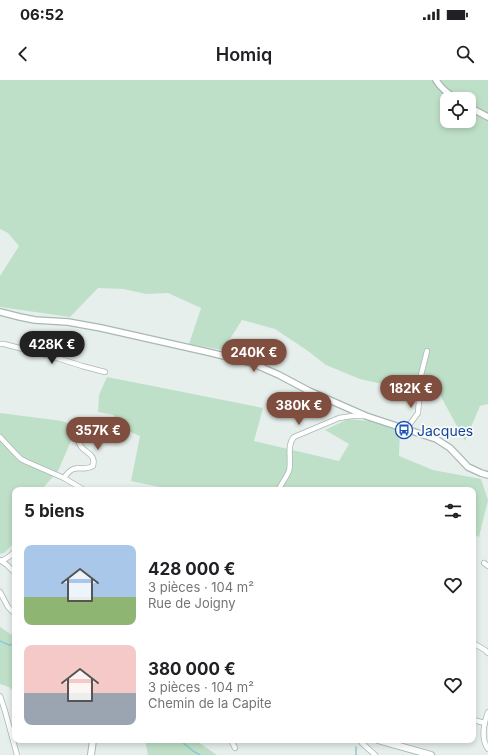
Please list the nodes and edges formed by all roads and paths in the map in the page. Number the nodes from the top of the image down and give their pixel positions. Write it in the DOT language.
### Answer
graph roads {
  1 [pos="436,80"];
  2 [pos="447,92"];
  3 [pos="476,110"];
  4 [pos="488,117"];
  5 [pos="0,312"];
  6 [pos="0,344"];
  7 [pos="427,351"];
  8 [pos="105,372"];
  9 [pos="366,416"];
  10 [pos="82,424"];
  11 [pos="407,428"];
  12 [pos="0,438"];
  13 [pos="488,474"];
  14 [pos="64,478"];
  15 [pos="76,485"];
  16 [pos="79,487"];
  17 [pos="280,487"];
  18 [pos="12,554"];
  19 [pos="1,560"];
  20 [pos="12,570"];
  21 [pos="0,592"];
  22 [pos="12,611"];
  23 [pos="476,646"];
  24 [pos="488,653"];
  25 [pos="0,696"];
  26 [pos="488,712"];
  27 [pos="476,721"];
  28 [pos="485,723"];
  29 [pos="12,737"];
  30 [pos="14,743"];
  31 [pos="93,743"];
  32 [pos="232,743"];
  33 [pos="362,743"];
  34 [pos="389,743"];
  35 [pos="235,748"];
  36 [pos="488,749"];
  37 [pos="17,755"];
  38 [pos="92,755"];
  39 [pos="375,755"];
  40 [pos="431,755"];
  1 -- 2 [label="street"];
  3 -- 4 [label="street"];
  5 -- 9 [label="street"];
  6 -- 8 [label="street"];
  7 -- 11 [label="street"];
  9 -- 11 [label="street"];
  9 -- 17 [label="street"];
  10 -- 14 [label="street"];
  11 -- 13 [label="street"];
  12 -- 14 [label="street"];
  14 -- 15 [label="street"];
  15 -- 16 [label="street"];
  18 -- 19 [label="street"];
  19 -- 20 [label="street"];
  21 -- 22 [label="street"];
  23 -- 24 [label="street"];
  25 -- 29 [label="street"];
  26 -- 28 [label="street"];
  27 -- 28 [label="street"];
  28 -- 36 [label="street"];
  30 -- 37 [label="street"];
  31 -- 38 [label="main road"];
  32 -- 35 [label="street"];
  33 -- 39 [label="street"];
  34 -- 40 [label="main road"];
}
